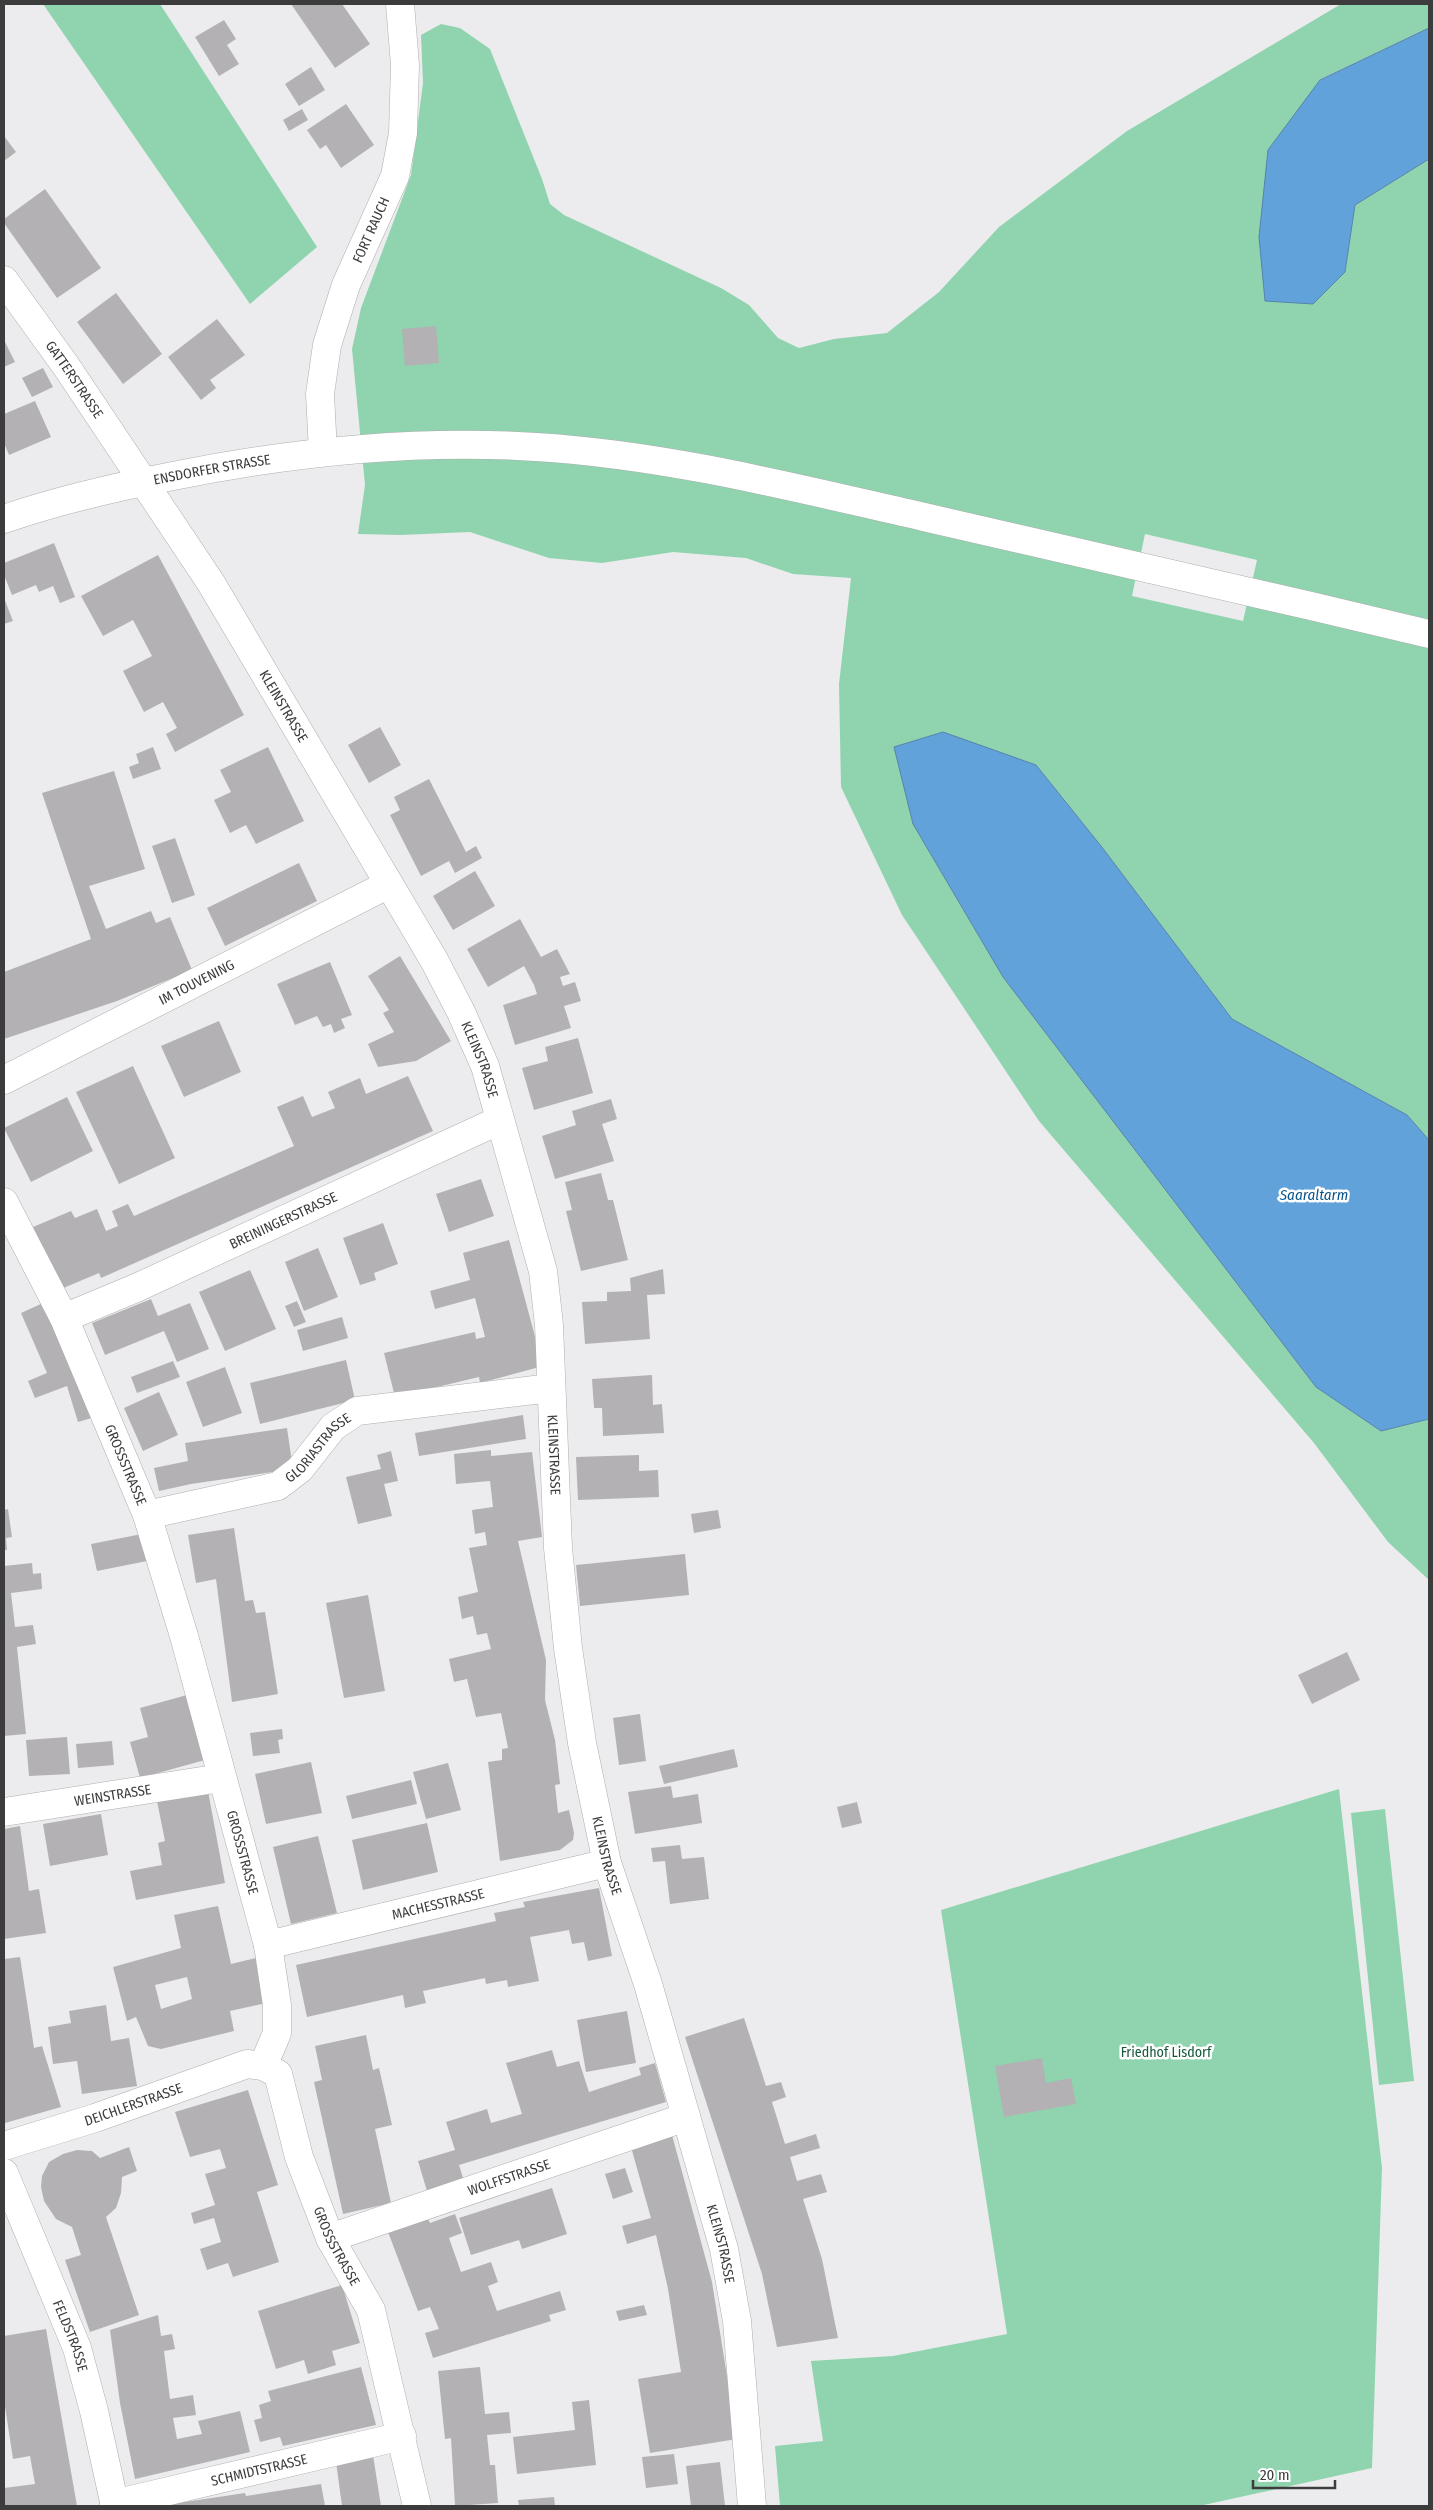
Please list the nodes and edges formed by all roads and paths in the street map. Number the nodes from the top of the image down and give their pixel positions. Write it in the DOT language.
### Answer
graph roads {
  1 [pos="400,4"];
  2 [pos="4,280"];
  3 [pos="323,452"];
  4 [pos="144,481"];
  5 [pos="4,519"];
  6 [pos="1429,634"];
  7 [pos="389,884"];
  8 [pos="4,1080"];
  9 [pos="500,1120"];
  10 [pos="4,1202"];
  11 [pos="64,1318"];
  12 [pos="551,1388"];
  13 [pos="147,1515"];
  14 [pos="221,1778"];
  15 [pos="4,1812"];
  16 [pos="607,1863"];
  17 [pos="268,1945"];
  18 [pos="263,2066"];
  19 [pos="686,2117"];
  20 [pos="4,2146"];
  21 [pos="4,2173"];
  22 [pos="330,2238"];
  23 [pos="402,2436"];
  24 [pos="114,2505"];
  25 [pos="417,2506"];
  26 [pos="752,2506"];
  1 -- 3 [label="street, FORT RAUCH"];
  2 -- 4 [label="street, GATTERSTRASSE"];
  3 -- 4 [label="street, ENSDORFER STRASSE"];
  3 -- 6 [label="street, ENSDORFER STRASSE"];
  4 -- 5 [label="street, ENSDORFER STRASSE"];
  4 -- 7 [label="street, KLEINSTRASSE"];
  7 -- 8 [label="street, IM TOUVENING"];
  7 -- 9 [label="street, KLEINSTRASSE"];
  9 -- 11 [label="street, BREININGERSTRASSE"];
  9 -- 12 [label="street, KLEINSTRASSE"];
  10 -- 11 [label="street, GROSSSTRASSE"];
  11 -- 13 [label="street, GROSSSTRASSE"];
  12 -- 13 [label="street, GLORIASTRASSE"];
  12 -- 16 [label="street, KLEINSTRASSE"];
  13 -- 14 [label="street, GROSSSTRASSE"];
  14 -- 15 [label="street, WEINSTRASSE"];
  14 -- 17 [label="street, GROSSSTRASSE"];
  16 -- 17 [label="street, MACHESSTRASSE"];
  16 -- 19 [label="street, KLEINSTRASSE"];
  17 -- 18 [label="street, GROSSSTRASSE"];
  18 -- 20 [label="street, DEICHLERSTRASSE"];
  18 -- 22 [label="street, GROSSSTRASSE"];
  19 -- 22 [label="street, WOLFFSTRASSE"];
  19 -- 26 [label="street, KLEINSTRASSE"];
  21 -- 24 [label="street, FELDSTRASSE"];
  22 -- 23 [label="street, GROSSSTRASSE"];
  23 -- 24 [label="street, SCHMIDTSTRASSE"];
  23 -- 25 [label="street, GROSSSTRASSE"];
}
